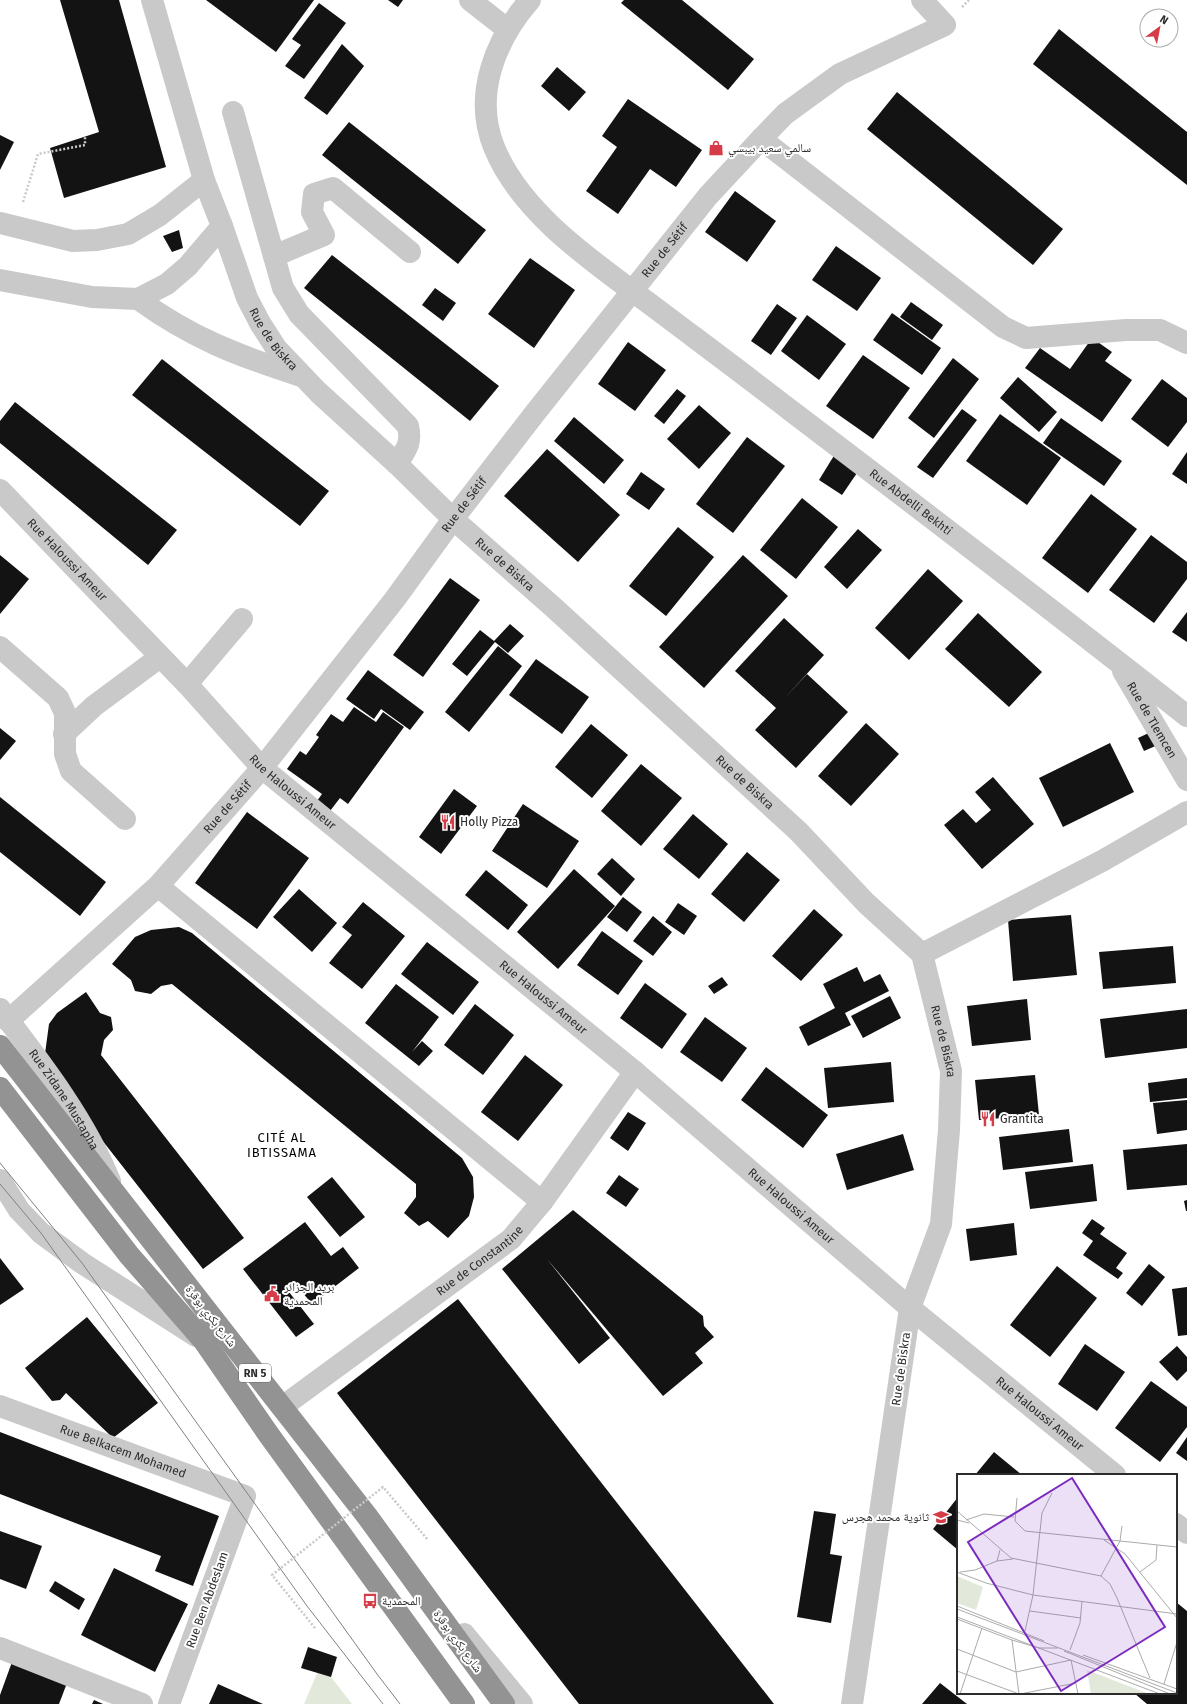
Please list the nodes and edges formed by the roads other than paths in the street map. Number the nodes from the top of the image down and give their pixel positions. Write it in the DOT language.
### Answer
graph roads {
  1 [pos="152,0"];
  2 [pos="470,0"];
  3 [pos="530,0"];
  4 [pos="922,0"];
  5 [pos="508,29"];
  6 [pos="233,112"];
  7 [pos="761,139"];
  8 [pos="204,180"];
  9 [pos="8,224"];
  10 [pos="222,226"];
  11 [pos="410,252"];
  12 [pos="274,256"];
  13 [pos="0,280"];
  14 [pos="634,292"];
  15 [pos="138,300"];
  16 [pos="1187,343"];
  17 [pos="302,376"];
  18 [pos="397,464"];
  19 [pos="0,490"];
  20 [pos="452,519"];
  21 [pos="242,619"];
  22 [pos="0,647"];
  23 [pos="160,656"];
  24 [pos="1117,661"];
  25 [pos="187,684"];
  26 [pos="1187,716"];
  27 [pos="64,734"];
  28 [pos="262,768"];
  29 [pos="1187,780"];
  30 [pos="1187,812"];
  31 [pos="125,819"];
  32 [pos="158,886"];
  33 [pos="922,954"];
  34 [pos="4,1015"];
  35 [pos="0,1046"];
  36 [pos="635,1072"];
  37 [pos="0,1088"];
  38 [pos="0,1180"];
  39 [pos="117,1197"];
  40 [pos="542,1202"];
  41 [pos="910,1308"];
  42 [pos="204,1341"];
  43 [pos="0,1406"];
  44 [pos="282,1407"];
  45 [pos="1114,1474"];
  46 [pos="245,1496"];
  47 [pos="367,1516"];
  48 [pos="1177,1525"];
  49 [pos="1187,1533"];
  50 [pos="0,1648"];
  51 [pos="142,1704"];
  52 [pos="169,1704"];
  53 [pos="464,1704"];
  54 [pos="504,1704"];
  55 [pos="522,1704"];
  56 [pos="852,1704"];
  1 -- 8 [label="street, Rue de Biskra"];
  2 -- 5 [label="street"];
  3 -- 5 [label="street, Rue Abdelli Bekhti"];
  4 -- 7 [label="street, Rue de Sétif"];
  5 -- 14 [label="street, Rue Abdelli Bekhti"];
  6 -- 12 [label="street"];
  7 -- 14 [label="street, Rue de Sétif"];
  7 -- 16 [label="street"];
  8 -- 9 [label="street"];
  8 -- 10 [label="street, Rue de Biskra"];
  10 -- 15 [label="street"];
  10 -- 17 [label="street, Rue de Biskra"];
  11 -- 12 [label="street"];
  12 -- 18 [label="street"];
  13 -- 15 [label="street"];
  14 -- 20 [label="street, Rue de Sétif"];
  14 -- 24 [label="street, Rue Abdelli Bekhti"];
  15 -- 17 [label="street"];
  17 -- 18 [label="street, Rue de Biskra"];
  18 -- 20 [label="street, Rue de Biskra"];
  19 -- 23 [label="street, Rue Haloussi Ameur"];
  20 -- 28 [label="street, Rue de Sétif"];
  20 -- 33 [label="street, Rue de Biskra"];
  21 -- 25 [label="street"];
  22 -- 27 [label="street"];
  23 -- 25 [label="street, Rue Haloussi Ameur"];
  23 -- 27 [label="street"];
  24 -- 26 [label="street, Rue Abdelli Bekhti"];
  24 -- 29 [label="street, Rue de Tlemcen"];
  25 -- 28 [label="street, Rue Haloussi Ameur"];
  27 -- 31 [label="street"];
  28 -- 32 [label="street, Rue de Sétif"];
  28 -- 36 [label="street, Rue Haloussi Ameur"];
  30 -- 33 [label="street"];
  32 -- 34 [label="street, Rue de Sétif"];
  32 -- 40 [label="street"];
  33 -- 41 [label="street, Rue de Biskra"];
  34 -- 39 [label="street, Rue Zidane Mustapha"];
  35 -- 39 [label="highway, شارع بكري بوقرة / RN 5"];
  36 -- 40 [label="street, Rue de Constantine"];
  36 -- 41 [label="street, Rue Haloussi Ameur"];
  37 -- 42 [label="highway, شارع بكري بوقرة / RN 5"];
  38 -- 42 [label="street"];
  39 -- 44 [label="highway, شارع بكري بوقرة / RN 5"];
  40 -- 44 [label="street, Rue de Constantine"];
  41 -- 45 [label="street, Rue Haloussi Ameur"];
  41 -- 56 [label="street, Rue de Biskra"];
  42 -- 53 [label="highway, شارع بكري بوقرة / RN 5"];
  43 -- 46 [label="street, Rue Belkacem Mohamed"];
  44 -- 47 [label="highway, شارع بكري بوقرة / RN 5"];
  46 -- 52 [label="street, Rue Ben Abdeslam"];
  47 -- 54 [label="highway, شارع بكري بوقرة / RN 5"];
  47 -- 55 [label="street"];
  48 -- 49 [label="street"];
  50 -- 51 [label="street"];
}
